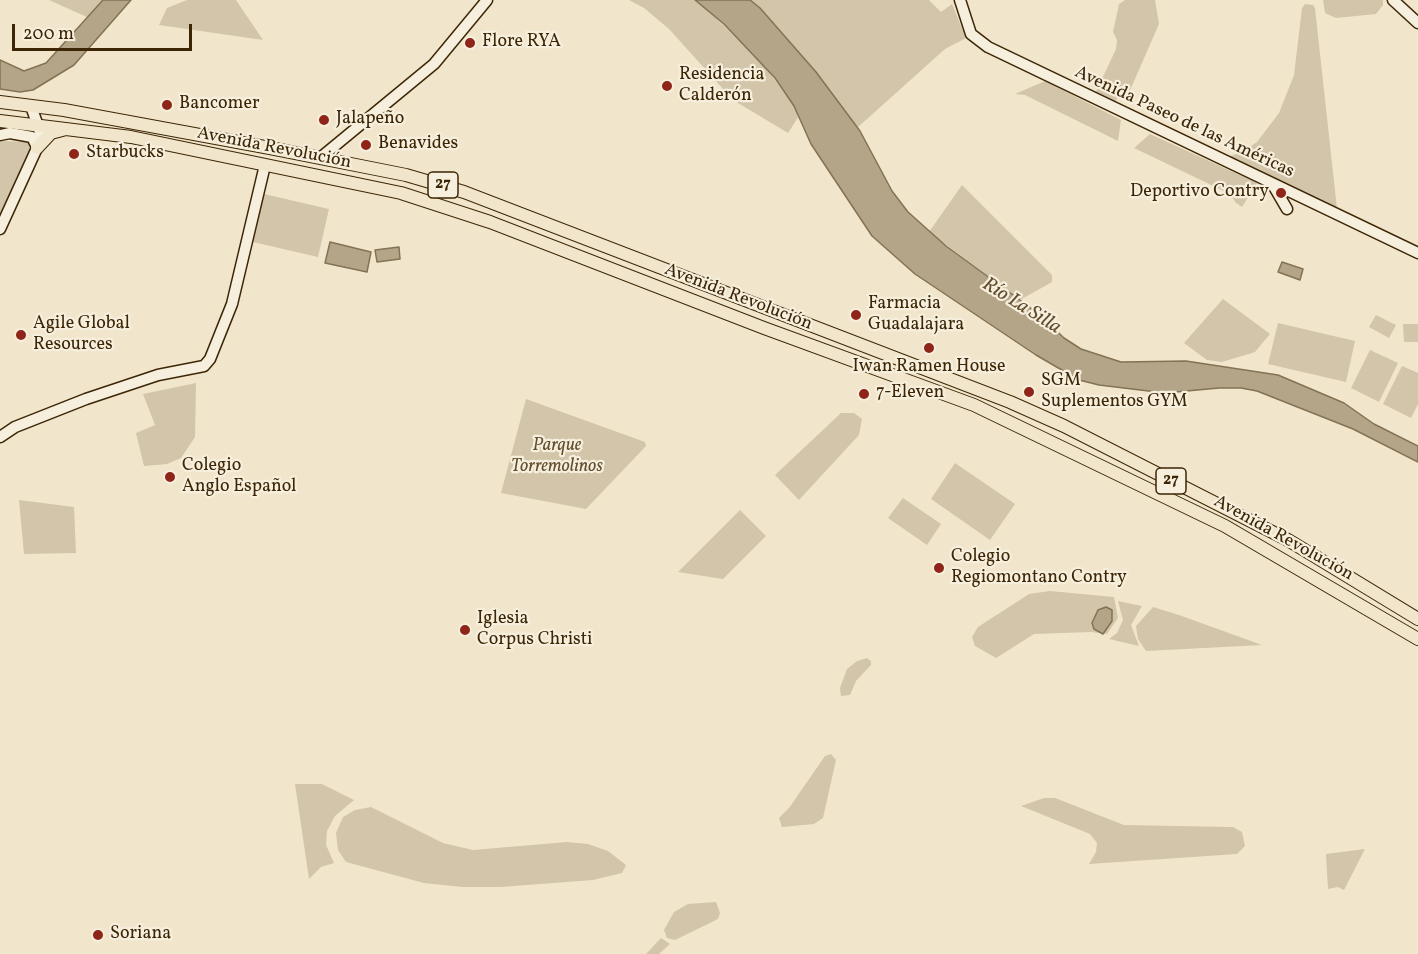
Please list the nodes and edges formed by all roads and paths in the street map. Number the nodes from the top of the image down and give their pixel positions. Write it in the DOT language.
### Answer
graph roads {
  1 [pos="487,0"];
  2 [pos="960,0"];
  3 [pos="1393,0"];
  4 [pos="1418,23"];
  5 [pos="0,102"];
  6 [pos="17,103"];
  7 [pos="31,105"];
  8 [pos="4,121"];
  9 [pos="38,124"];
  10 [pos="71,128"];
  11 [pos="0,134"];
  12 [pos="37,148"];
  13 [pos="320,158"];
  14 [pos="270,166"];
  15 [pos="1270,183"];
  16 [pos="356,184"];
  17 [pos="1287,209"];
  18 [pos="0,229"];
  19 [pos="1418,252"];
  20 [pos="986,391"];
  21 [pos="974,405"];
  22 [pos="0,437"];
  23 [pos="1418,619"];
  24 [pos="1418,639"];
  1 -- 13 [label="street"];
  2 -- 15 [label="street, Avenida Paseo de las Américas"];
  3 -- 4 [label="street"];
  5 -- 6 [label="main road, Avenida Revolución / 27"];
  6 -- 7 [label="main road, Avenida Revolución / 27"];
  6 -- 8 [label="street"];
  7 -- 9 [label="street"];
  7 -- 13 [label="main road, Avenida Revolución / 27"];
  8 -- 9 [label="main road, Avenida Revolución / 27"];
  8 -- 11 [label="street"];
  9 -- 10 [label="main road, Avenida Revolución / 27"];
  9 -- 12 [label="street"];
  10 -- 12 [label="main road"];
  10 -- 14 [label="main road, Avenida Revolución / 27"];
  11 -- 12 [label="street"];
  12 -- 18 [label="street"];
  13 -- 14 [label="main road"];
  13 -- 16 [label="main road"];
  13 -- 20 [label="main road, Avenida Revolución / 27"];
  14 -- 16 [label="main road, Avenida Revolución / 27"];
  14 -- 22 [label="street"];
  15 -- 17 [label="street"];
  15 -- 19 [label="street, Avenida Paseo de las Américas"];
  16 -- 21 [label="main road, Avenida Revolución / 27"];
  20 -- 21 [label="main road"];
  20 -- 23 [label="main road, Avenida Revolución / 27"];
  21 -- 24 [label="main road, Avenida Revolución / 27"];
}
